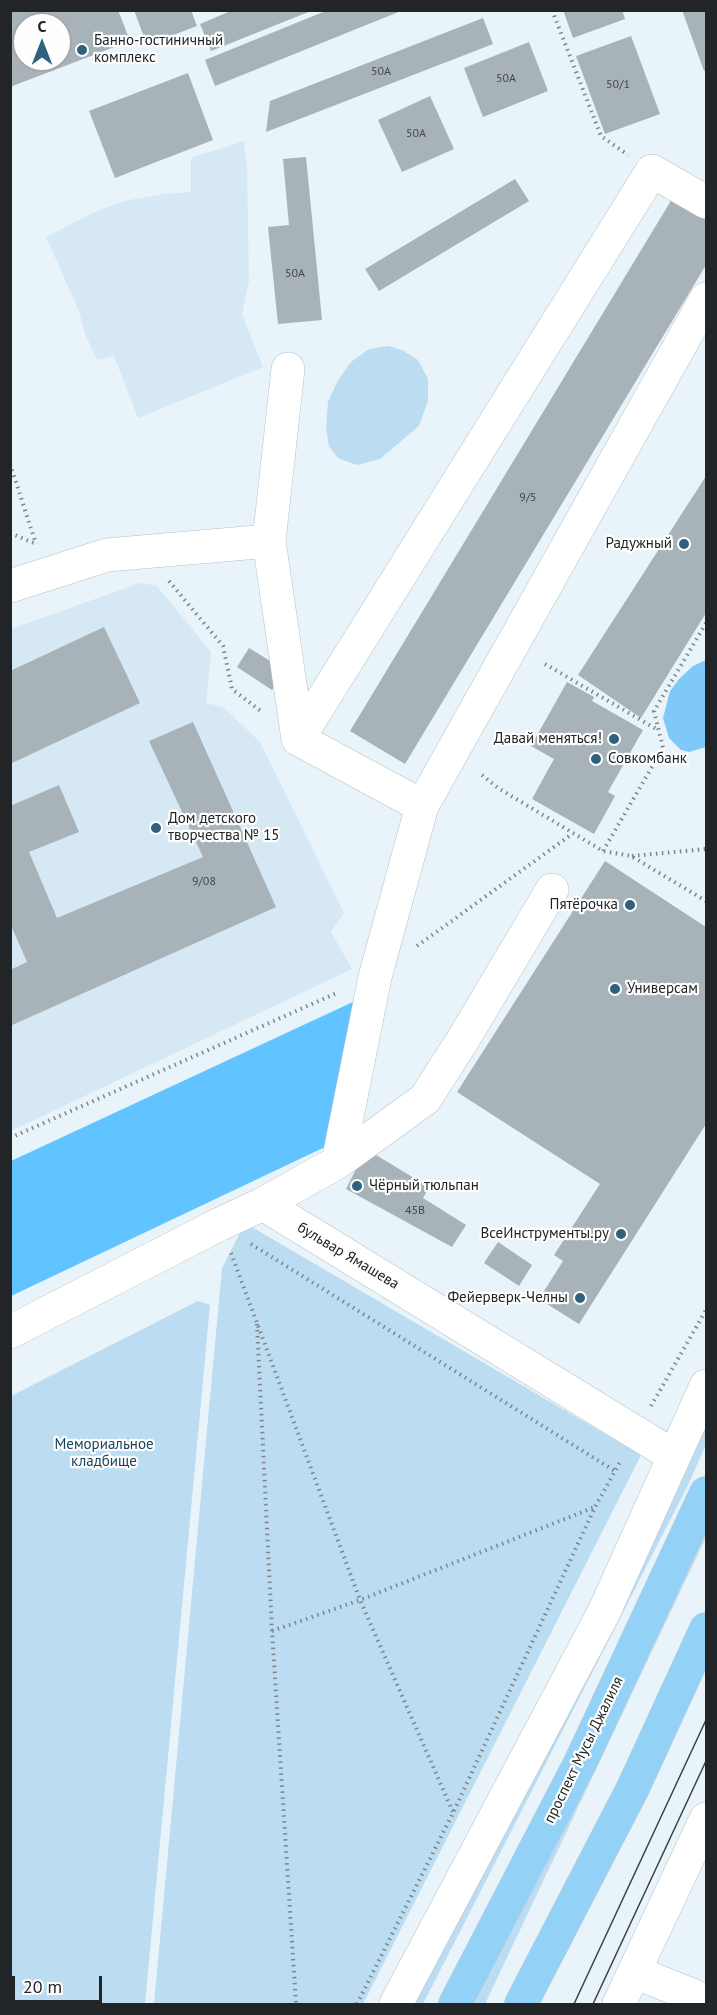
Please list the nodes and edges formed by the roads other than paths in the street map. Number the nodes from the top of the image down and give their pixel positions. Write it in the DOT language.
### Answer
graph roads {
  1 [pos="706,202"];
  2 [pos="706,299"];
  3 [pos="288,369"];
  4 [pos="269,541"];
  5 [pos="10,586"];
  6 [pos="298,739"];
  7 [pos="422,806"];
  8 [pos="552,890"];
  9 [pos="338,1162"];
  10 [pos="263,1204"];
  11 [pos="10,1332"];
  12 [pos="706,1386"];
  13 [pos="674,1456"];
  14 [pos="706,1493"];
  15 [pos="706,1629"];
  16 [pos="706,1819"];
  17 [pos="634,1972"];
  18 [pos="396,2004"];
  19 [pos="455,2004"];
  20 [pos="521,2004"];
  21 [pos="619,2004"];
  22 [pos="706,2004"];
  1 -- 6 [label="street"];
  2 -- 7 [label="street"];
  3 -- 4 [label="street"];
  4 -- 5 [label="street"];
  4 -- 6 [label="street"];
  6 -- 7 [label="street"];
  7 -- 9 [label="street"];
  8 -- 9 [label="street"];
  9 -- 10 [label="street"];
  10 -- 11 [label="street"];
  10 -- 13 [label="street, бульвар Ямашева"];
  12 -- 13 [label="street"];
  13 -- 18 [label="street"];
  14 -- 19 [label="main road, проспект Мусы Джалиля"];
  15 -- 20 [label="main road"];
  16 -- 17 [label="street"];
  17 -- 21 [label="street"];
  17 -- 22 [label="street"];
}
